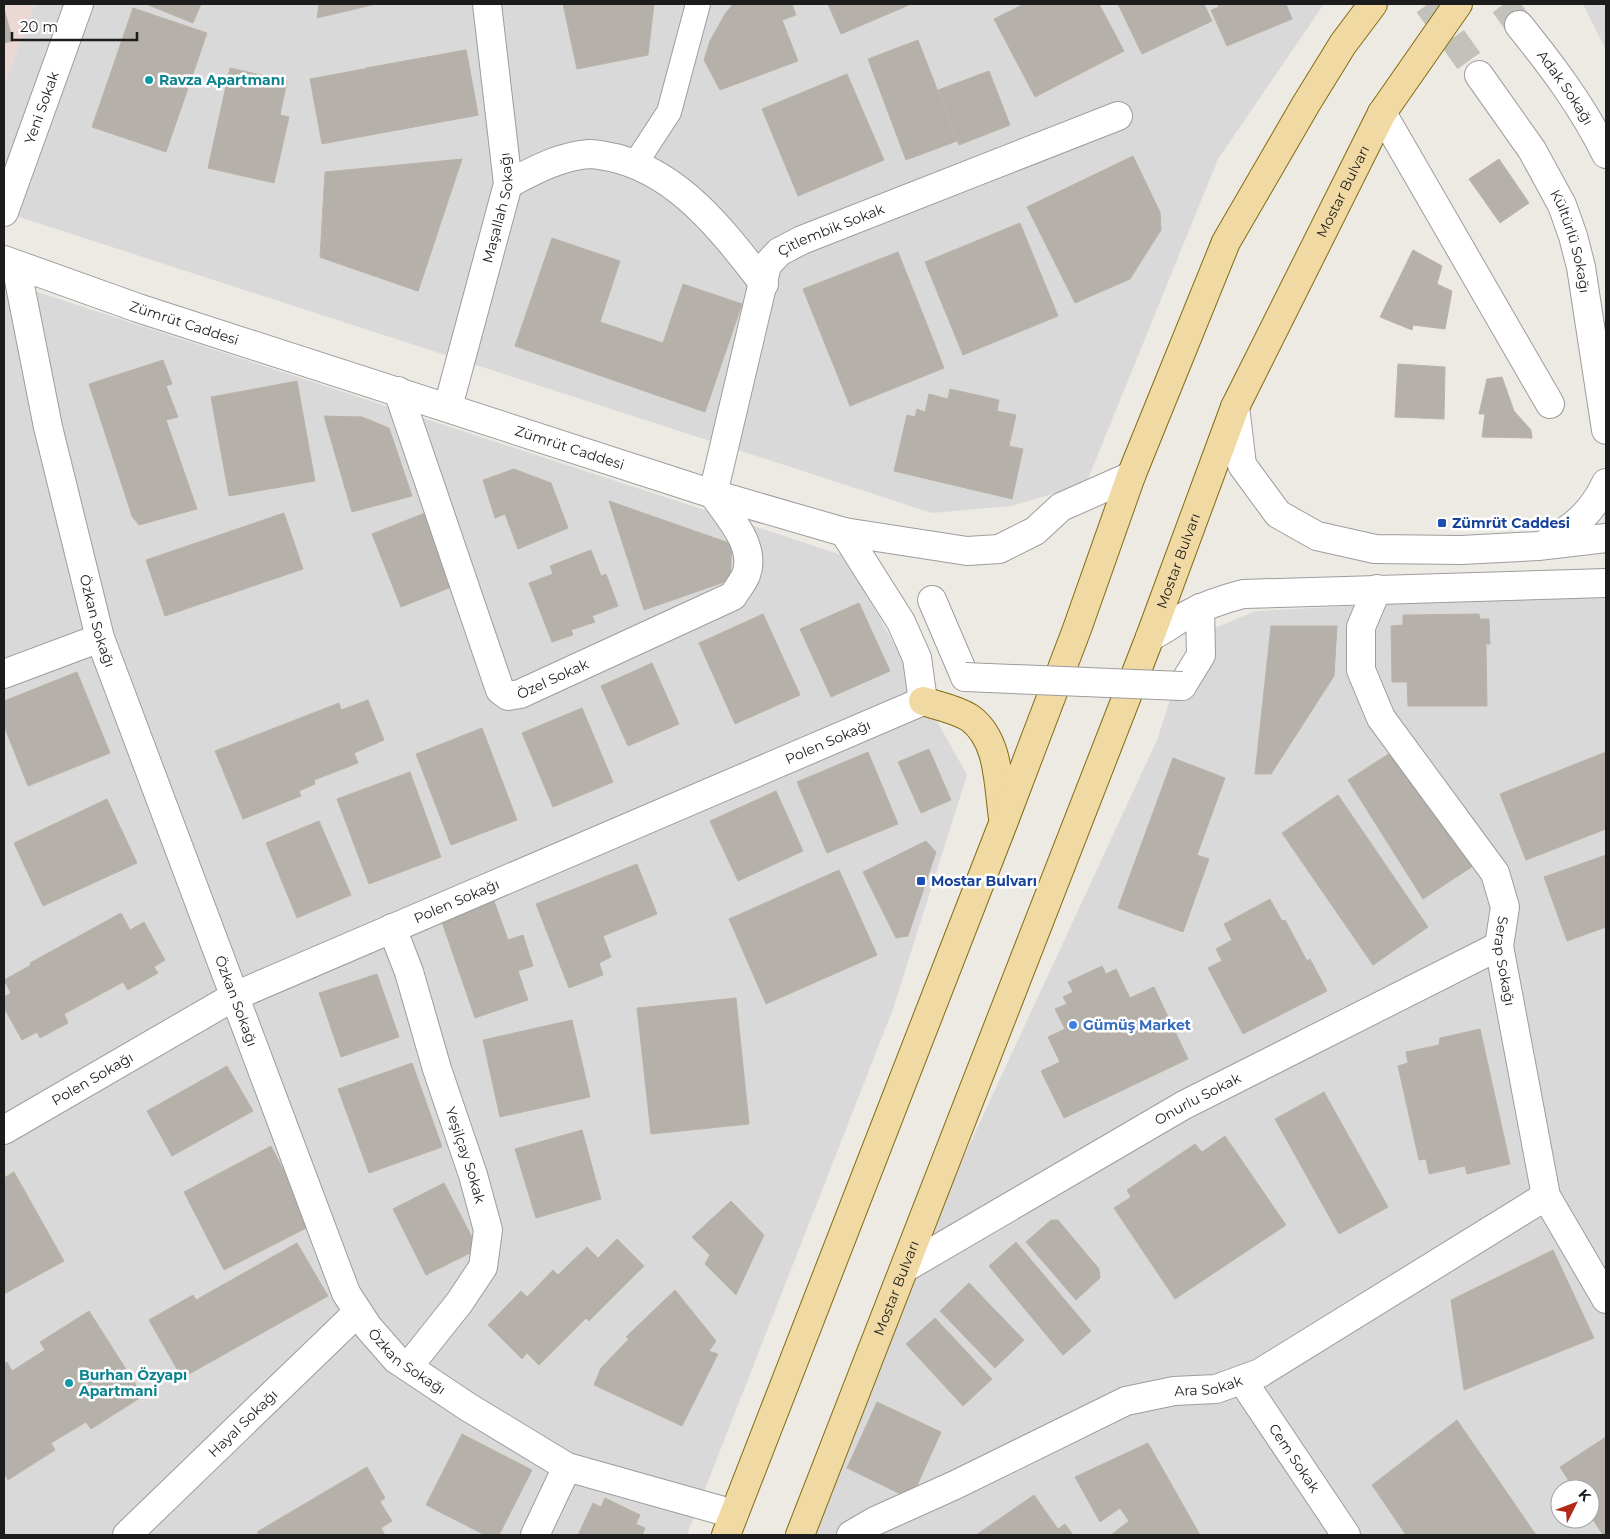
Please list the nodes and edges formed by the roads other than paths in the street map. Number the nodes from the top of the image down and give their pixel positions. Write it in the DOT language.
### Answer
graph roads {
  1 [pos="79,4"];
  2 [pos="487,4"];
  3 [pos="698,4"];
  4 [pos="1373,4"];
  5 [pos="1458,4"];
  6 [pos="1519,25"];
  7 [pos="1479,75"];
  8 [pos="1382,113"];
  9 [pos="1118,116"];
  10 [pos="1606,154"];
  11 [pos="635,164"];
  12 [pos="508,184"];
  13 [pos="4,212"];
  14 [pos="10,262"];
  15 [pos="764,284"];
  16 [pos="398,390"];
  17 [pos="1550,404"];
  18 [pos="1235,406"];
  19 [pos="448,407"];
  20 [pos="1606,430"];
  21 [pos="1131,476"];
  22 [pos="1606,483"];
  23 [pos="713,494"];
  24 [pos="844,532"];
  25 [pos="1606,538"];
  26 [pos="1538,546"];
  27 [pos="1606,583"];
  28 [pos="1377,590"];
  29 [pos="932,600"];
  30 [pos="1200,608"];
  31 [pos="1150,637"];
  32 [pos="100,638"];
  33 [pos="4,674"];
  34 [pos="923,701"];
  35 [pos="1004,821"];
  36 [pos="392,928"];
  37 [pos="1500,946"];
  38 [pos="235,996"];
  39 [pos="4,1130"];
  40 [pos="1546,1196"];
  41 [pos="1593,1255"];
  42 [pos="905,1268"];
  43 [pos="1606,1299"];
  44 [pos="358,1312"];
  45 [pos="408,1367"];
  46 [pos="1242,1380"];
  47 [pos="567,1467"];
  48 [pos="730,1525"];
  49 [pos="127,1535"];
  50 [pos="535,1535"];
  51 [pos="800,1535"];
  52 [pos="851,1535"];
  53 [pos="1346,1535"];
  1 -- 13 [label="street, Yeni Sokak"];
  2 -- 12 [label="street, Maşallah Sokağı"];
  3 -- 11 [label="lane"];
  4 -- 21 [label="main road"];
  5 -- 8 [label="main road, Mostar Bulvarı"];
  6 -- 10 [label="street, Adak Sokağı"];
  7 -- 20 [label="street, Kültürlü Sokağı"];
  8 -- 17 [label="street"];
  8 -- 18 [label="main road, Mostar Bulvarı"];
  9 -- 15 [label="street, Çitlembik Sokak"];
  11 -- 12 [label="street"];
  11 -- 15 [label="street"];
  12 -- 19 [label="street, Maşallah Sokağı"];
  14 -- 16 [label="street, Zümrüt Caddesi"];
  14 -- 32 [label="street, Özkan Sokağı"];
  15 -- 23 [label="street, Çitlembik Sokak"];
  16 -- 19 [label="street, Zümrüt Caddesi"];
  16 -- 23 [label="street, Özel Sokak"];
  18 -- 26 [label="street"];
  18 -- 31 [label="main road, Mostar Bulvarı"];
  19 -- 23 [label="street, Zümrüt Caddesi"];
  21 -- 24 [label="street, Zümrüt Caddesi"];
  21 -- 35 [label="main road"];
  22 -- 26 [label="street"];
  23 -- 24 [label="street, Zümrüt Caddesi"];
  24 -- 34 [label="street"];
  25 -- 26 [label="street"];
  27 -- 28 [label="street"];
  28 -- 30 [label="street"];
  28 -- 37 [label="street, Serap Sokağı"];
  29 -- 30 [label="street, bridge"];
  30 -- 31 [label="street"];
  31 -- 42 [label="main road, Mostar Bulvarı"];
  32 -- 33 [label="street"];
  32 -- 38 [label="street, Özkan Sokağı"];
  34 -- 35 [label="main road"];
  34 -- 36 [label="street, Polen Sokağı"];
  35 -- 48 [label="main road"];
  36 -- 38 [label="street, Polen Sokağı"];
  36 -- 45 [label="street, Yeşilçay Sokak"];
  37 -- 40 [label="street, Serap Sokağı"];
  37 -- 42 [label="street, Onurlu Sokak"];
  38 -- 39 [label="street, Polen Sokağı"];
  38 -- 44 [label="street, Özkan Sokağı"];
  40 -- 41 [label="street, Serap Sokağı"];
  40 -- 46 [label="street, Ara Sokak"];
  41 -- 43 [label="street, Serap Sokağı"];
  42 -- 51 [label="main road, Mostar Bulvarı"];
  44 -- 45 [label="street, Özkan Sokağı"];
  44 -- 49 [label="street, Hayal Sokağı"];
  45 -- 47 [label="street, Özkan Sokağı"];
  46 -- 52 [label="street, Ara Sokak"];
  46 -- 53 [label="street, Cem Sokak"];
  47 -- 48 [label="street, Özkan Sokağı"];
  47 -- 50 [label="street"];
}
